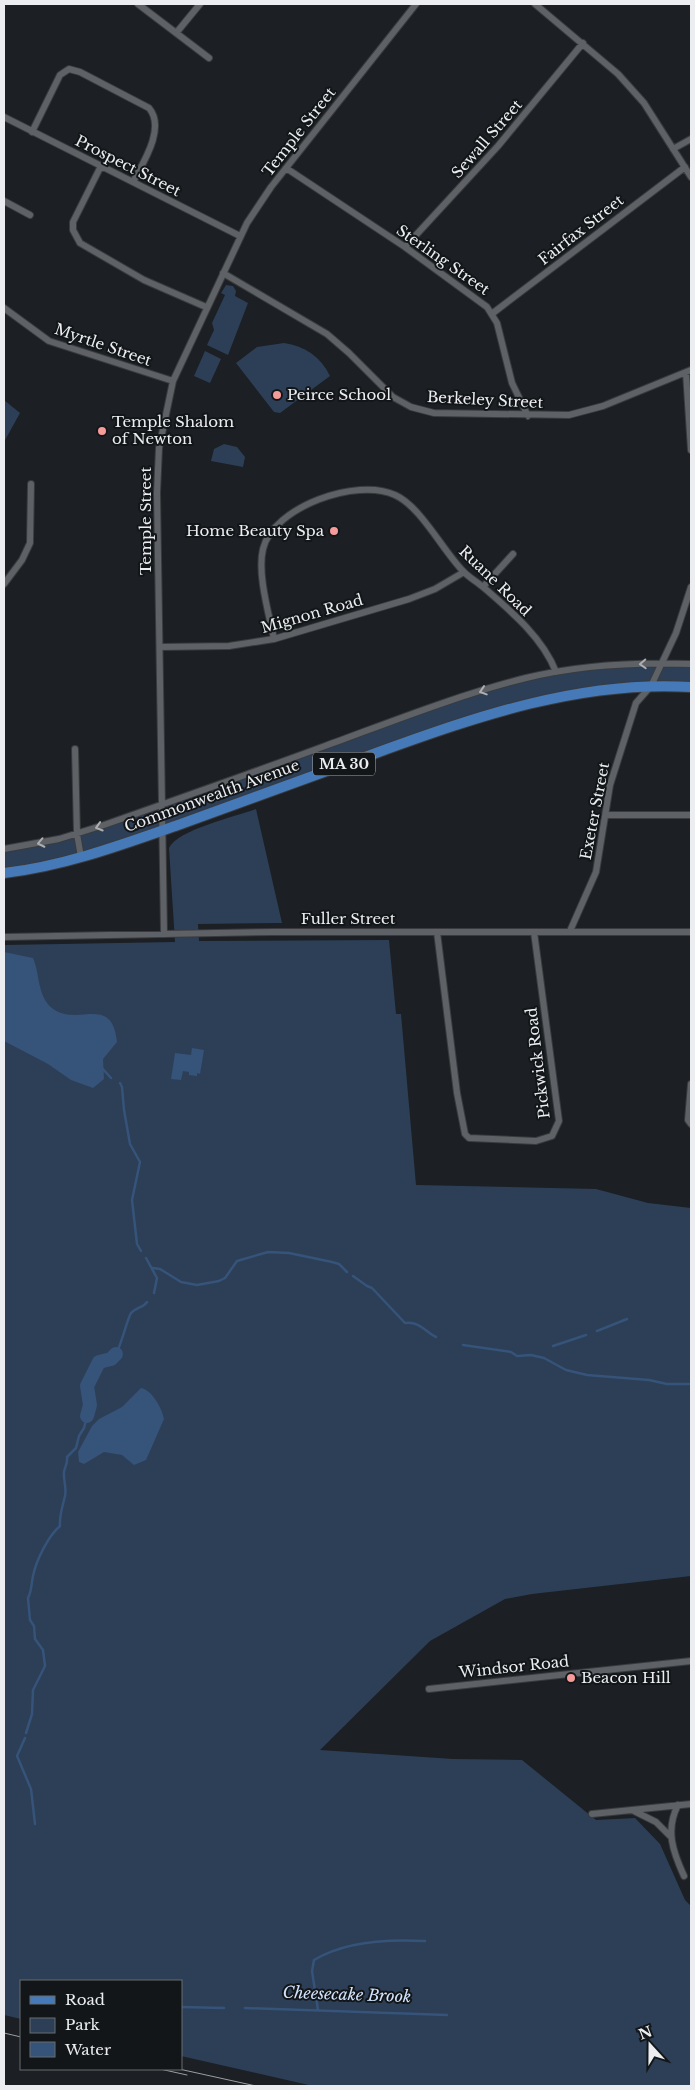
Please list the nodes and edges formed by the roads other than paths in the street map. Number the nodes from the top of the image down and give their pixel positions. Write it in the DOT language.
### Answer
graph roads {
  1 [pos="138,4"];
  2 [pos="200,4"];
  3 [pos="416,4"];
  4 [pos="535,4"];
  5 [pos="177,32"];
  6 [pos="582,43"];
  7 [pos="209,58"];
  8 [pos="4,117"];
  9 [pos="32,132"];
  10 [pos="691,139"];
  11 [pos="673,149"];
  12 [pos="101,166"];
  13 [pos="685,167"];
  14 [pos="286,168"];
  15 [pos="691,177"];
  16 [pos="132,182"];
  17 [pos="4,201"];
  18 [pos="30,214"];
  19 [pos="240,236"];
  20 [pos="405,247"];
  21 [pos="223,272"];
  22 [pos="206,307"];
  23 [pos="4,308"];
  24 [pos="493,313"];
  25 [pos="689,371"];
  26 [pos="173,381"];
  27 [pos="528,416"];
  28 [pos="691,450"];
  29 [pos="31,484"];
  30 [pos="513,554"];
  31 [pos="464,572"];
  32 [pos="4,584"];
  33 [pos="483,587"];
  34 [pos="691,587"];
  35 [pos="274,640"];
  36 [pos="160,647"];
  37 [pos="661,663"];
  38 [pos="691,664"];
  39 [pos="556,672"];
  40 [pos="652,686"];
  41 [pos="691,687"];
  42 [pos="75,749"];
  43 [pos="161,805"];
  44 [pos="606,815"];
  45 [pos="691,815"];
  46 [pos="162,830"];
  47 [pos="77,834"];
  48 [pos="4,849"];
  49 [pos="82,857"];
  50 [pos="4,873"];
  51 [pos="437,932"];
  52 [pos="534,932"];
  53 [pos="570,932"];
  54 [pos="691,932"];
  55 [pos="164,934"];
  56 [pos="4,937"];
  57 [pos="691,1084"];
  58 [pos="690,1122"];
  59 [pos="691,1661"];
  60 [pos="429,1689"];
  61 [pos="691,1804"];
  62 [pos="678,1805"];
  63 [pos="633,1810"];
  64 [pos="592,1814"];
  65 [pos="670,1838"];
  66 [pos="684,1876"];
  1 -- 5 [label="street"];
  2 -- 5 [label="street"];
  3 -- 14 [label="street, Temple Street"];
  4 -- 6 [label="street"];
  5 -- 7 [label="street"];
  6 -- 11 [label="street"];
  6 -- 20 [label="street, Sewall Street"];
  8 -- 9 [label="street, Prospect Street"];
  9 -- 12 [label="street, Prospect Street"];
  9 -- 16 [label="street"];
  10 -- 11 [label="street"];
  11 -- 13 [label="street"];
  12 -- 16 [label="street, Prospect Street"];
  12 -- 22 [label="street"];
  13 -- 15 [label="street"];
  13 -- 24 [label="street, Fairfax Street"];
  14 -- 19 [label="street, Temple Street"];
  14 -- 20 [label="street, Sterling Street"];
  16 -- 19 [label="street, Prospect Street"];
  17 -- 18 [label="street"];
  19 -- 21 [label="street, Temple Street"];
  20 -- 24 [label="street, Sterling Street"];
  21 -- 22 [label="street, Temple Street"];
  21 -- 27 [label="street, Berkeley Street"];
  22 -- 26 [label="street, Temple Street"];
  23 -- 26 [label="street, Myrtle Street"];
  24 -- 27 [label="street, Sterling Street"];
  25 -- 27 [label="street, Berkeley Street"];
  25 -- 28 [label="street"];
  26 -- 36 [label="street, Temple Street"];
  29 -- 32 [label="street"];
  30 -- 33 [label="street"];
  31 -- 33 [label="street, Ruane Road"];
  31 -- 35 [label="street, Mignon Road"];
  31 -- 35 [label="street, Ruane Road"];
  33 -- 39 [label="street, Ruane Road"];
  34 -- 37 [label="street, Exeter Street"];
  35 -- 36 [label="street, Mignon Road"];
  36 -- 43 [label="street, Temple Street"];
  37 -- 38 [label="street, Commonwealth Avenue"];
  37 -- 39 [label="street, Commonwealth Avenue, one-way"];
  37 -- 40 [label="street, Exeter Street"];
  39 -- 43 [label="street, Commonwealth Avenue, one-way"];
  40 -- 41 [label="main road, Commonwealth Avenue / MA 30"];
  40 -- 44 [label="street, Exeter Street"];
  40 -- 46 [label="main road, Commonwealth Avenue / MA 30"];
  42 -- 47 [label="street"];
  43 -- 46 [label="street, Temple Street"];
  43 -- 47 [label="street, Commonwealth Avenue, one-way"];
  44 -- 45 [label="street"];
  44 -- 53 [label="street, Exeter Street"];
  46 -- 49 [label="main road, Commonwealth Avenue / MA 30"];
  46 -- 55 [label="street, Temple Street"];
  47 -- 48 [label="street, Commonwealth Avenue, one-way"];
  47 -- 49 [label="street"];
  49 -- 50 [label="main road, Commonwealth Avenue / MA 30"];
  51 -- 52 [label="street, Fuller Street"];
  51 -- 52 [label="street, Pickwick Road"];
  51 -- 55 [label="street, Fuller Street"];
  52 -- 53 [label="street, Fuller Street"];
  53 -- 54 [label="street, Fuller Street"];
  55 -- 56 [label="street, Fuller Street"];
  57 -- 58 [label="street"];
  59 -- 60 [label="street, Windsor Road"];
  61 -- 62 [label="street"];
  62 -- 63 [label="street"];
  62 -- 65 [label="street"];
  63 -- 64 [label="street"];
  63 -- 65 [label="street"];
  65 -- 66 [label="street"];
}
